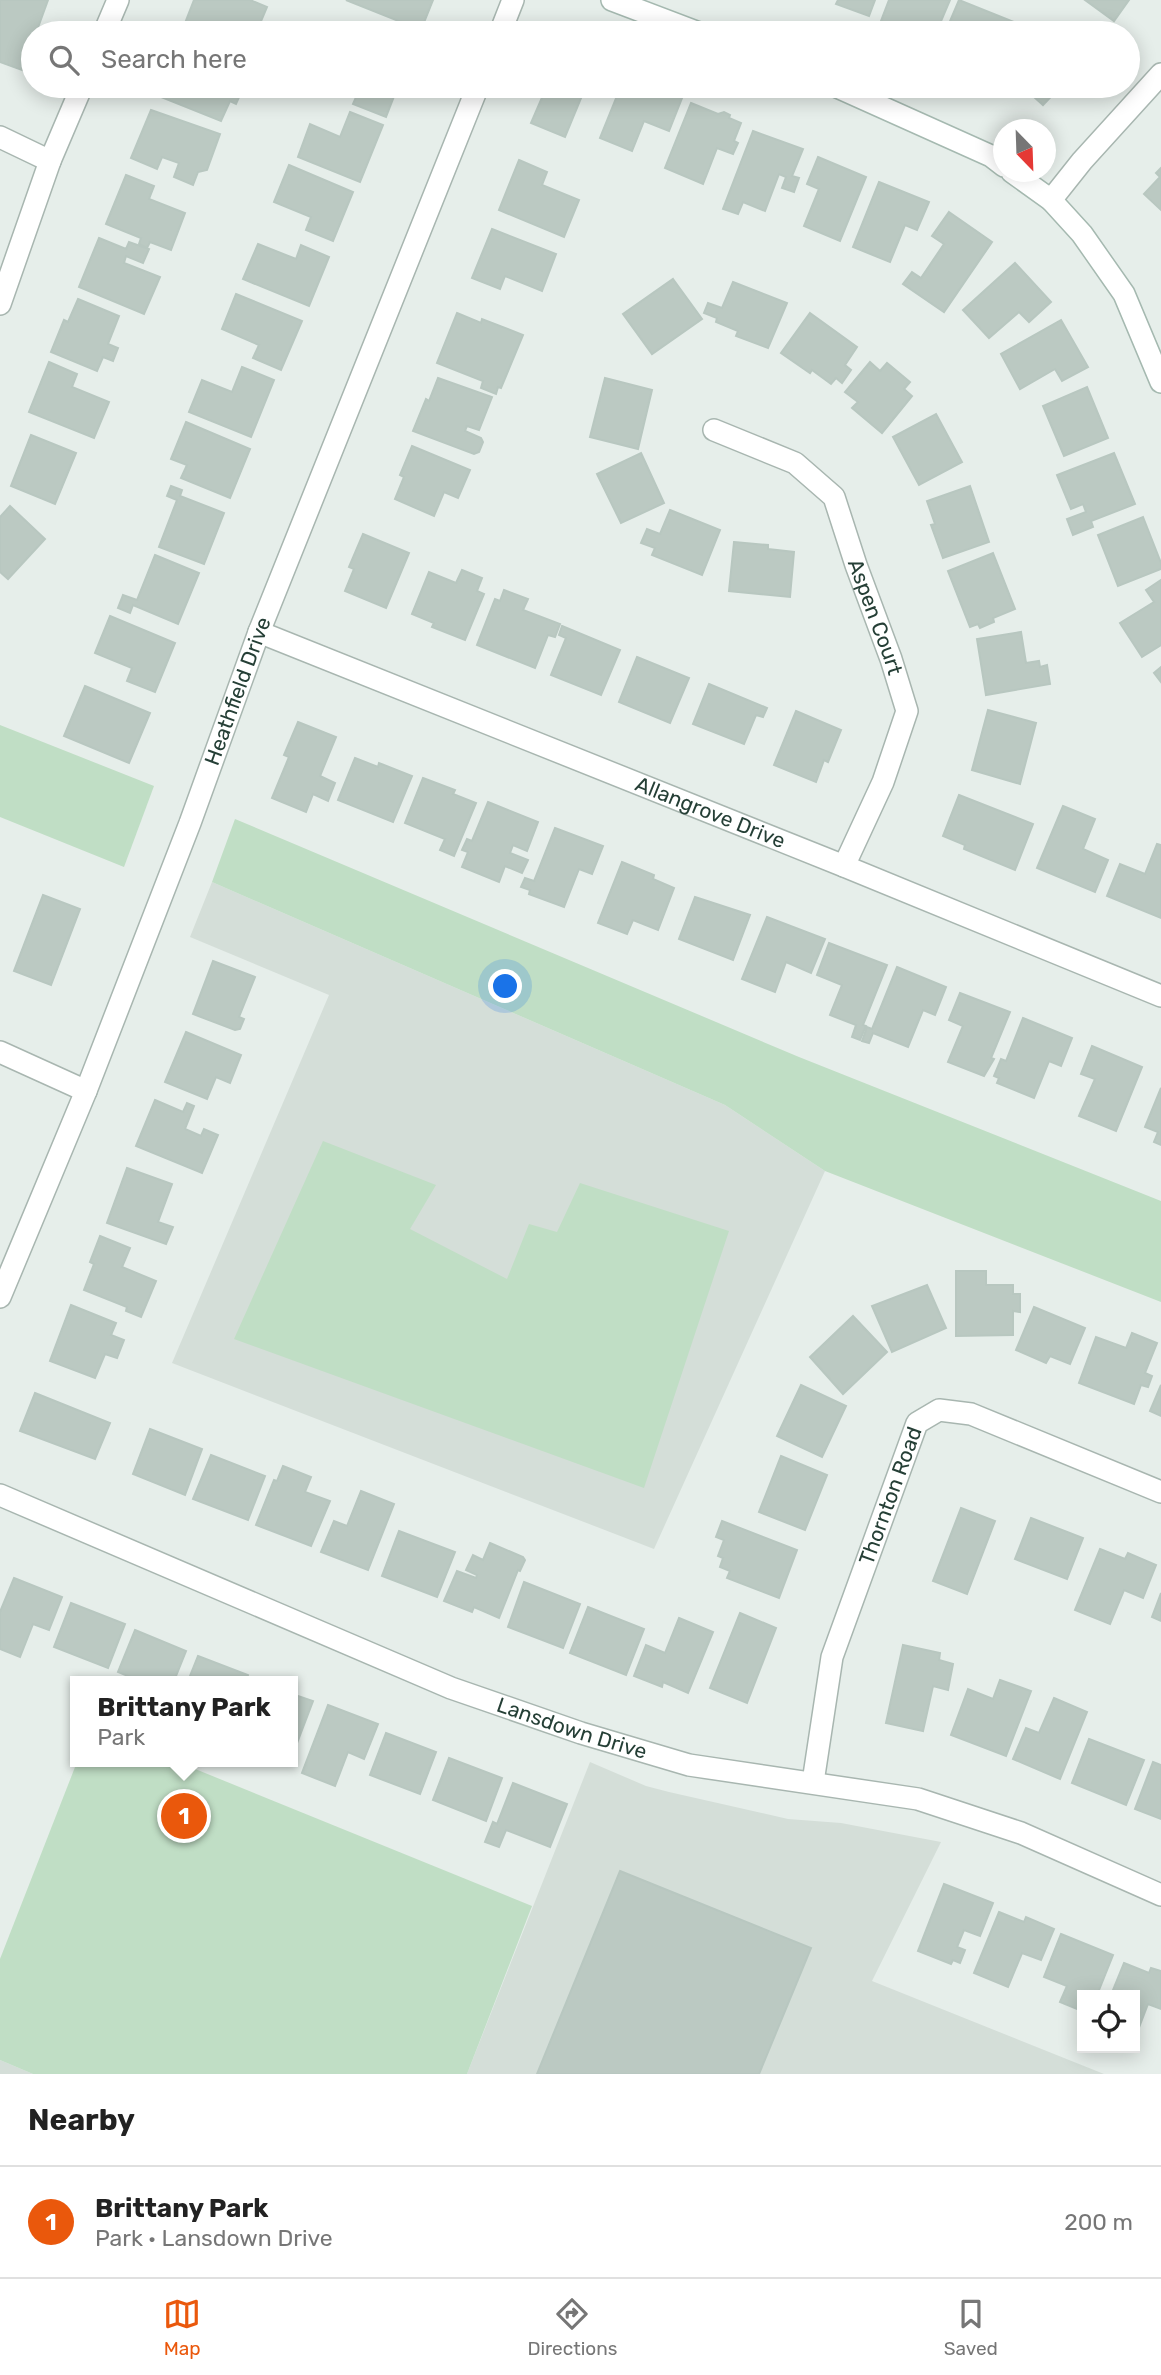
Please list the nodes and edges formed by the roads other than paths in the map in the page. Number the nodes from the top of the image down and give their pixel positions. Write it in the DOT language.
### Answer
graph roads {
  1 [pos="118,0"];
  2 [pos="513,0"];
  3 [pos="612,0"];
  4 [pos="109,21"];
  5 [pos="505,21"];
  6 [pos="667,21"];
  7 [pos="1161,74"];
  8 [pos="1140,97"];
  9 [pos="77,98"];
  10 [pos="473,98"];
  11 [pos="862,98"];
  12 [pos="1139,98"];
  13 [pos="0,137"];
  14 [pos="993,158"];
  15 [pos="50,160"];
  16 [pos="1025,182"];
  17 [pos="1051,201"];
  18 [pos="0,304"];
  19 [pos="1161,382"];
  20 [pos="714,430"];
  21 [pos="259,632"];
  22 [pos="845,866"];
  23 [pos="1161,996"];
  24 [pos="0,1052"];
  25 [pos="86,1091"];
  26 [pos="0,1297"];
  27 [pos="1161,1492"];
  28 [pos="0,1495"];
  29 [pos="813,1782"];
  30 [pos="1161,1895"];
  1 -- 4 [label="street"];
  2 -- 5 [label="street"];
  3 -- 6 [label="street"];
  7 -- 8 [label="street"];
  9 -- 15 [label="street"];
  10 -- 21 [label="street, Heathfield Drive"];
  11 -- 14 [label="street"];
  12 -- 17 [label="street"];
  13 -- 15 [label="street"];
  15 -- 18 [label="street"];
  16 -- 17 [label="street"];
  17 -- 19 [label="street"];
  20 -- 22 [label="street, Aspen Court"];
  21 -- 22 [label="street, Allangrove Drive"];
  21 -- 25 [label="street, Heathfield Drive"];
  22 -- 23 [label="street, Allangrove Drive"];
  24 -- 25 [label="street"];
  25 -- 26 [label="street, Heathfield Drive"];
  27 -- 29 [label="street, Thornton Road"];
  28 -- 29 [label="street, Lansdown Drive"];
  29 -- 30 [label="street, Lansdown Drive"];
}
